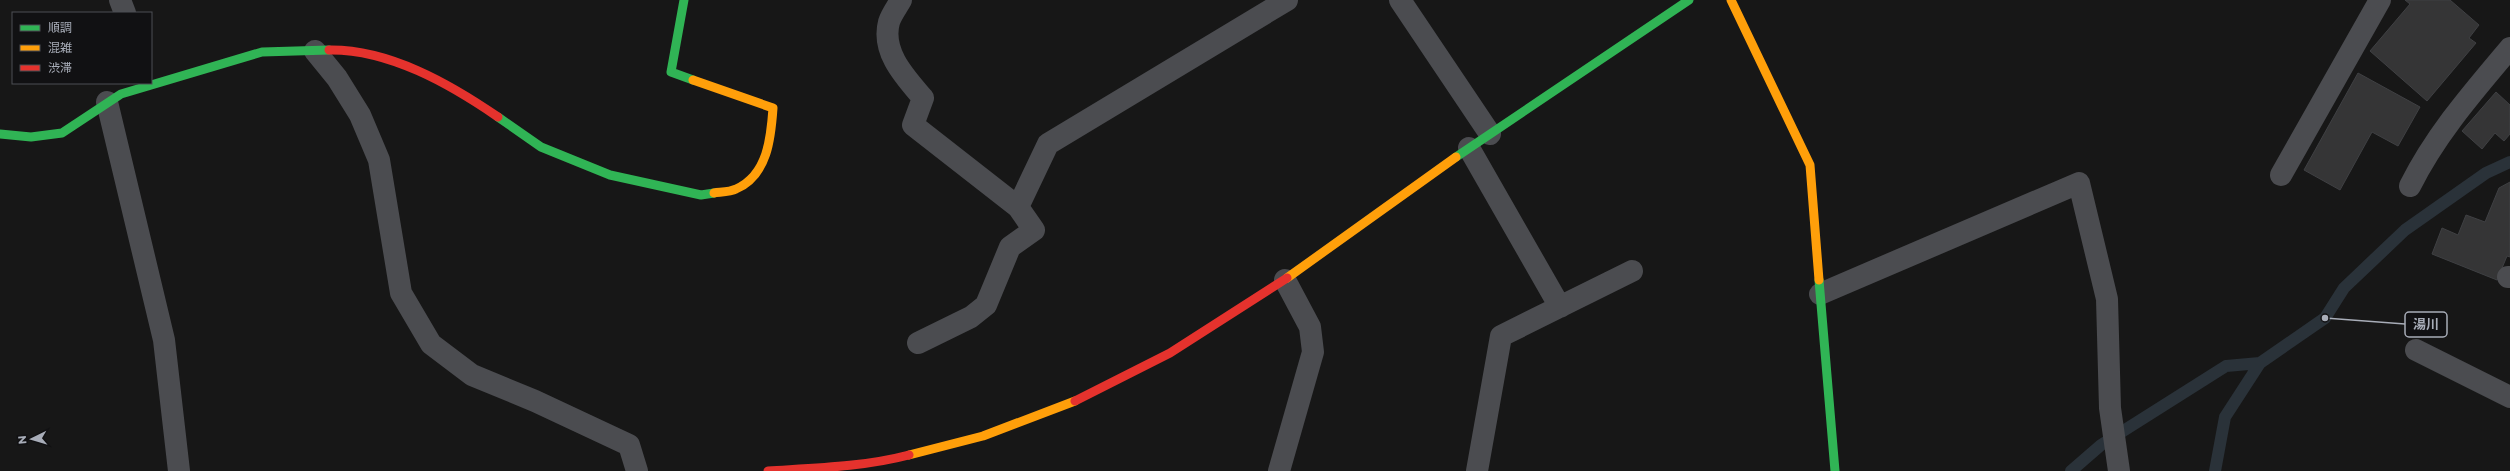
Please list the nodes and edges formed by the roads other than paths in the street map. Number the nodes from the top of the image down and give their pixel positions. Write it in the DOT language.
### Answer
graph roads {
  1 [pos="120,0"];
  2 [pos="684,0"];
  3 [pos="901,0"];
  4 [pos="1287,0"];
  5 [pos="1400,0"];
  6 [pos="1689,0"];
  7 [pos="1731,0"];
  8 [pos="2380,0"];
  9 [pos="125,12"];
  10 [pos="2510,48"];
  11 [pos="315,51"];
  12 [pos="152,80"];
  13 [pos="143,84"];
  14 [pos="107,102"];
  15 [pos="0,134"];
  16 [pos="1490,134"];
  17 [pos="1469,148"];
  18 [pos="2281,175"];
  19 [pos="2410,186"];
  20 [pos="1018,207"];
  21 [pos="1632,271"];
  22 [pos="1285,280"];
  23 [pos="1820,294"];
  24 [pos="1560,307"];
  25 [pos="918,343"];
  26 [pos="2416,350"];
  27 [pos="2510,397"];
  28 [pos="884,467"];
  29 [pos="179,471"];
  30 [pos="637,471"];
  31 [pos="768,471"];
  32 [pos="1279,471"];
  33 [pos="1477,471"];
  34 [pos="1835,471"];
  35 [pos="2119,471"];
  1 -- 9 [label="street"];
  2 -- 11 [label="street"];
  3 -- 20 [label="street"];
  4 -- 20 [label="street"];
  5 -- 16 [label="street"];
  6 -- 16 [label="street"];
  7 -- 23 [label="street"];
  8 -- 18 [label="street"];
  10 -- 19 [label="street"];
  11 -- 12 [label="street"];
  11 -- 30 [label="street"];
  13 -- 14 [label="street"];
  14 -- 15 [label="street"];
  14 -- 29 [label="street"];
  16 -- 17 [label="street"];
  17 -- 22 [label="street"];
  17 -- 24 [label="street"];
  20 -- 25 [label="street"];
  21 -- 24 [label="street"];
  22 -- 28 [label="street"];
  22 -- 32 [label="street"];
  23 -- 34 [label="street"];
  23 -- 35 [label="street"];
  24 -- 33 [label="street"];
  26 -- 27 [label="street"];
  28 -- 31 [label="street"];
}
